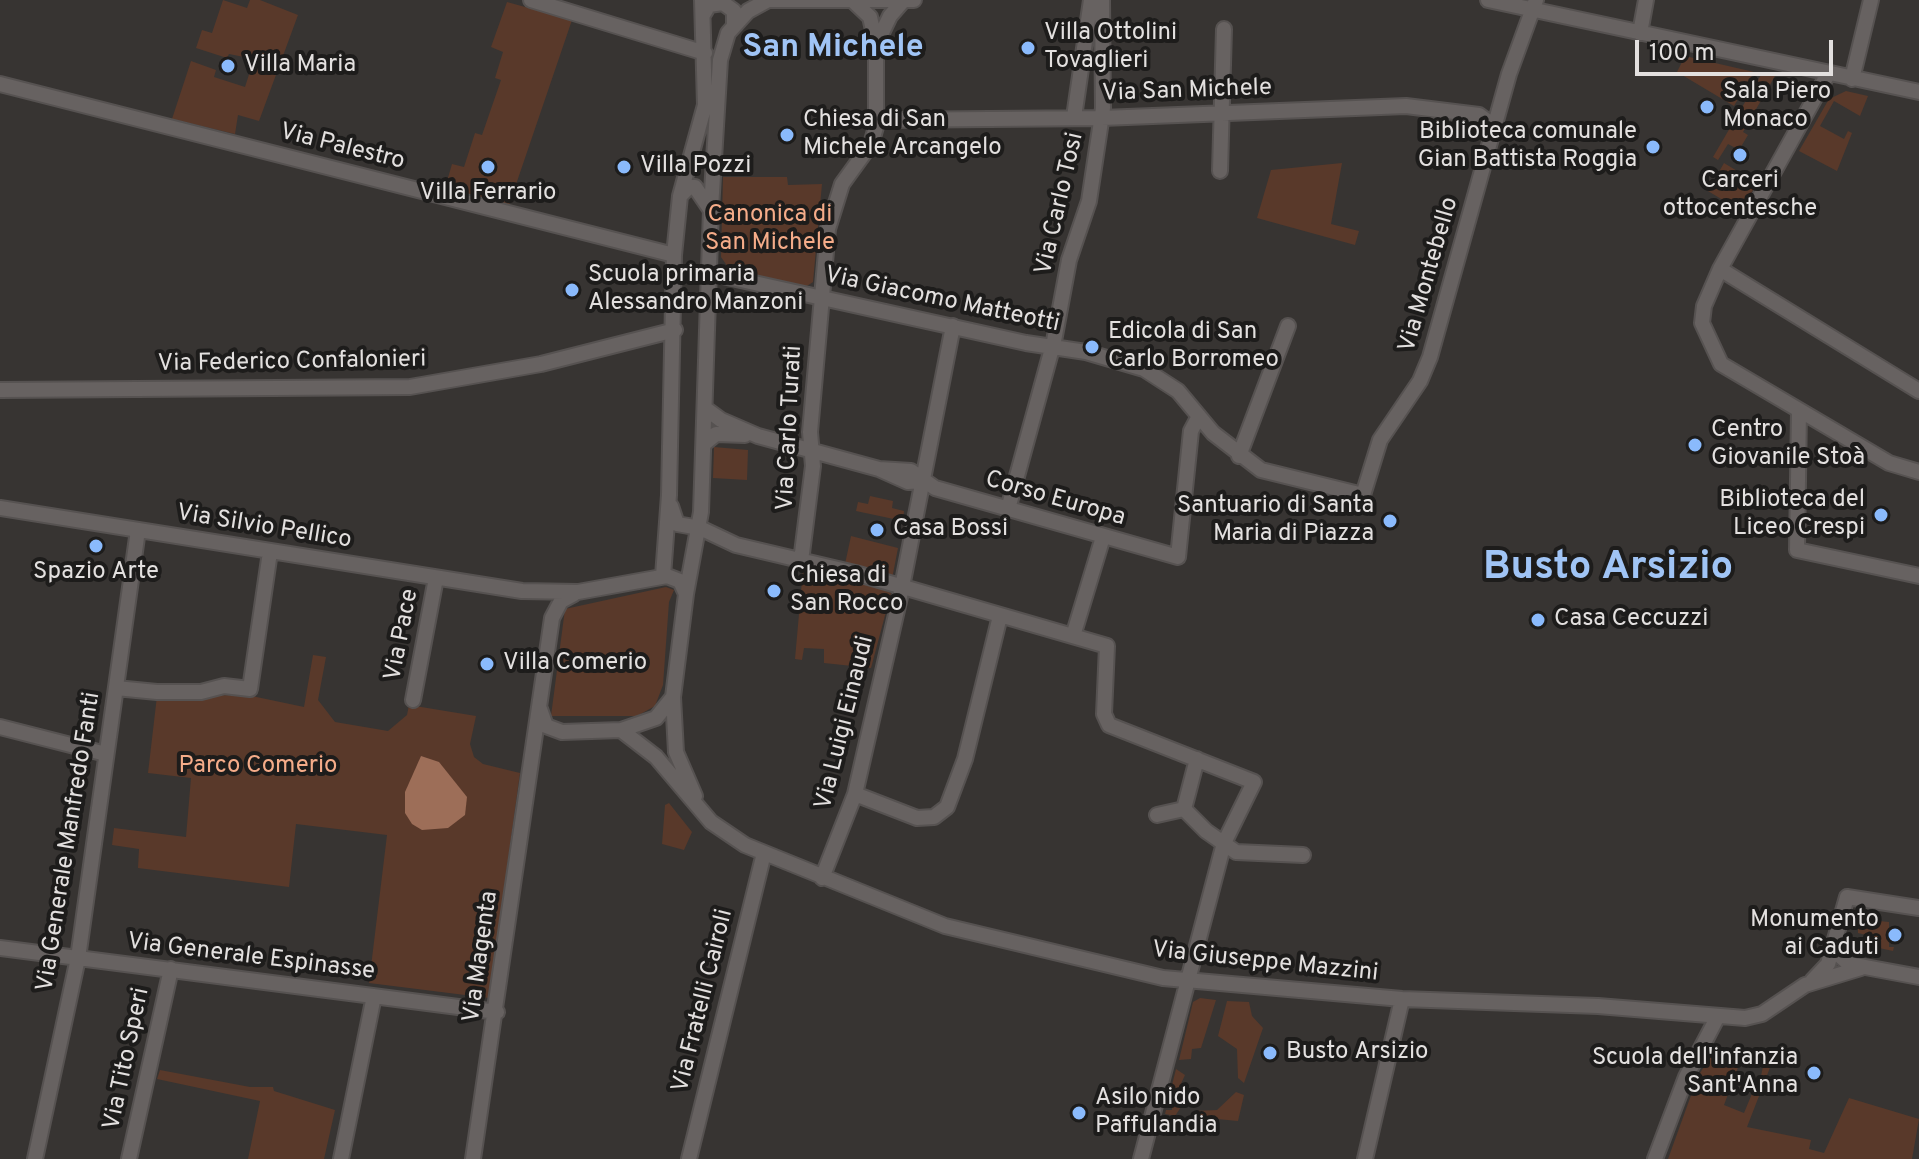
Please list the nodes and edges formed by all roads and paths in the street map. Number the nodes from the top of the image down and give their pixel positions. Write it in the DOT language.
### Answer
graph roads {
  1 [pos="531,0"];
  2 [pos="767,0"];
  3 [pos="852,0"];
  4 [pos="1091,0"];
  5 [pos="1102,0"];
  6 [pos="1488,0"];
  7 [pos="1646,0"];
  8 [pos="1871,0"];
  9 [pos="908,1"];
  10 [pos="724,2"];
  11 [pos="1533,5"];
  12 [pos="703,14"];
  13 [pos="1224,29"];
  14 [pos="731,30"];
  15 [pos="1640,33"];
  16 [pos="876,43"];
  17 [pos="705,53"];
  18 [pos="1828,74"];
  19 [pos="1852,79"];
  20 [pos="0,84"];
  21 [pos="1919,92"];
  22 [pos="1222,113"];
  23 [pos="1074,117"];
  24 [pos="1102,118"];
  25 [pos="877,120"];
  26 [pos="1494,126"];
  27 [pos="1220,171"];
  28 [pos="680,196"];
  29 [pos="711,209"];
  30 [pos="674,255"];
  31 [pos="1720,269"];
  32 [pos="709,273"];
  33 [pos="819,297"];
  34 [pos="953,326"];
  35 [pos="1288,326"];
  36 [pos="675,330"];
  37 [pos="1052,347"];
  38 [pos="0,390"];
  39 [pos="1919,391"];
  40 [pos="706,409"];
  41 [pos="1799,410"];
  42 [pos="1199,416"];
  43 [pos="758,436"];
  44 [pos="705,443"];
  45 [pos="811,450"];
  46 [pos="1239,456"];
  47 [pos="1919,472"];
  48 [pos="921,481"];
  49 [pos="669,495"];
  50 [pos="1363,495"];
  51 [pos="0,508"];
  52 [pos="1008,509"];
  53 [pos="700,528"];
  54 [pos="138,530"];
  55 [pos="1103,537"];
  56 [pos="270,552"];
  57 [pos="801,561"];
  58 [pos="663,576"];
  59 [pos="1919,576"];
  60 [pos="436,578"];
  61 [pos="902,589"];
  62 [pos="522,591"];
  63 [pos="578,592"];
  64 [pos="686,594"];
  65 [pos="1000,616"];
  66 [pos="552,618"];
  67 [pos="1073,636"];
  68 [pos="116,688"];
  69 [pos="673,697"];
  70 [pos="413,700"];
  71 [pos="540,707"];
  72 [pos="0,727"];
  73 [pos="621,730"];
  74 [pos="562,732"];
  75 [pos="106,754"];
  76 [pos="1197,759"];
  77 [pos="532,761"];
  78 [pos="855,794"];
  79 [pos="700,807"];
  80 [pos="1184,809"];
  81 [pos="1157,815"];
  82 [pos="1224,843"];
  83 [pos="764,853"];
  84 [pos="1303,855"];
  85 [pos="822,878"];
  86 [pos="1917,908"];
  87 [pos="1835,941"];
  88 [pos="0,948"];
  89 [pos="78,958"];
  90 [pos="1861,968"];
  91 [pos="171,969"];
  92 [pos="1917,976"];
  93 [pos="1186,981"];
  94 [pos="1809,984"];
  95 [pos="374,996"];
  96 [pos="1402,999"];
  97 [pos="497,1012"];
  98 [pos="1718,1016"];
  99 [pos="35,1159"];
  100 [pos="129,1159"];
  101 [pos="341,1159"];
  102 [pos="474,1159"];
  103 [pos="689,1159"];
  104 [pos="1141,1159"];
  105 [pos="1365,1159"];
  106 [pos="1655,1159"];
  1 -- 17 [label="street"];
  2 -- 3 [label="street"];
  2 -- 14 [label="street"];
  3 -- 9 [label="street"];
  3 -- 16 [label="street"];
  4 -- 23 [label="street"];
  5 -- 24 [label="street, Via Carlo Tosi"];
  6 -- 11 [label="street"];
  7 -- 15 [label="street"];
  8 -- 19 [label="street"];
  9 -- 16 [label="street"];
  10 -- 12 [label="street"];
  10 -- 14 [label="street"];
  11 -- 15 [label="street"];
  11 -- 26 [label="street, Via Montebello"];
  12 -- 14 [label="street"];
  12 -- 17 [label="street"];
  13 -- 22 [label="street"];
  14 -- 29 [label="street, Via Giuseppe Mazzini"];
  15 -- 18 [label="street"];
  16 -- 25 [label="street"];
  17 -- 28 [label="street"];
  18 -- 19 [label="street"];
  18 -- 31 [label="street"];
  19 -- 21 [label="street"];
  20 -- 30 [label="street, Via Palestro"];
  22 -- 24 [label="street, Via San Michele"];
  22 -- 26 [label="street, Via San Michele"];
  22 -- 27 [label="street"];
  23 -- 24 [label="street, Via San Michele"];
  23 -- 25 [label="street, Via San Michele"];
  24 -- 37 [label="street, Via Carlo Tosi"];
  25 -- 33 [label="street, Via Carlo Turati"];
  26 -- 50 [label="street, Via Montebello"];
  28 -- 29 [label="street"];
  28 -- 30 [label="street"];
  29 -- 32 [label="street, Via Giuseppe Mazzini"];
  30 -- 36 [label="street"];
  31 -- 39 [label="street"];
  31 -- 41 [label="street"];
  32 -- 33 [label="street, Via Giacomo Matteotti"];
  32 -- 40 [label="street, Via Giuseppe Mazzini"];
  33 -- 34 [label="street, Via Giacomo Matteotti"];
  33 -- 45 [label="street, Via Carlo Turati"];
  34 -- 37 [label="street, Via Giacomo Matteotti"];
  34 -- 48 [label="street, Via Luigi Einaudi"];
  35 -- 46 [label="street"];
  36 -- 38 [label="street, Via Federico Confalonieri"];
  36 -- 49 [label="street"];
  37 -- 42 [label="street, Via Giacomo Matteotti"];
  37 -- 52 [label="street, Via Carlo Tosi"];
  40 -- 43 [label="street, Corso Europa"];
  40 -- 44 [label="street, Via Giuseppe Mazzini"];
  41 -- 47 [label="street"];
  41 -- 59 [label="street"];
  42 -- 46 [label="street, Via Giacomo Matteotti"];
  42 -- 55 [label="street, Corso Europa"];
  43 -- 44 [label="street, Corso Europa"];
  43 -- 45 [label="street, Corso Europa"];
  44 -- 53 [label="street, Via Giuseppe Mazzini"];
  45 -- 48 [label="street, Corso Europa"];
  45 -- 57 [label="street, Via Carlo Turati"];
  46 -- 50 [label="street, Via Giacomo Matteotti"];
  48 -- 52 [label="street, Corso Europa"];
  48 -- 61 [label="street, Via Luigi Einaudi"];
  49 -- 53 [label="street"];
  49 -- 58 [label="street"];
  51 -- 54 [label="street, Via Silvio Pellico"];
  52 -- 55 [label="street, Corso Europa"];
  53 -- 57 [label="street"];
  53 -- 64 [label="street, Via Giuseppe Mazzini"];
  54 -- 56 [label="street, Via Silvio Pellico"];
  54 -- 68 [label="street, Via Generale Manfredo Fanti"];
  55 -- 67 [label="street"];
  56 -- 60 [label="street, Via Silvio Pellico"];
  56 -- 68 [label="street"];
  57 -- 61 [label="street"];
  58 -- 63 [label="street, Via Silvio Pellico"];
  58 -- 64 [label="street"];
  60 -- 62 [label="street, Via Silvio Pellico"];
  60 -- 70 [label="street, Via Pace"];
  61 -- 65 [label="street"];
  61 -- 78 [label="street, Via Luigi Einaudi"];
  62 -- 63 [label="street, Via Silvio Pellico"];
  62 -- 66 [label="street"];
  63 -- 66 [label="street"];
  64 -- 69 [label="street, Via Giuseppe Mazzini"];
  65 -- 67 [label="street"];
  65 -- 78 [label="street"];
  66 -- 71 [label="street, Via Magenta"];
  67 -- 76 [label="street"];
  68 -- 75 [label="street, Via Generale Manfredo Fanti"];
  69 -- 73 [label="street"];
  69 -- 79 [label="street, Via Giuseppe Mazzini"];
  71 -- 74 [label="street"];
  71 -- 77 [label="street, Via Magenta"];
  72 -- 75 [label="street"];
  73 -- 74 [label="street"];
  73 -- 79 [label="street, Via Giuseppe Mazzini"];
  74 -- 77 [label="street"];
  75 -- 89 [label="street, Via Generale Manfredo Fanti"];
  76 -- 80 [label="street"];
  76 -- 82 [label="street"];
  77 -- 97 [label="street, Via Magenta"];
  78 -- 85 [label="street, Via Luigi Einaudi"];
  79 -- 83 [label="street, Via Giuseppe Mazzini"];
  80 -- 81 [label="street"];
  80 -- 82 [label="street"];
  82 -- 84 [label="street"];
  82 -- 93 [label="street"];
  83 -- 85 [label="street, Via Giuseppe Mazzini"];
  83 -- 103 [label="street, Via Fratelli Cairoli"];
  85 -- 93 [label="street, Via Giuseppe Mazzini"];
  86 -- 87 [label="street"];
  87 -- 90 [label="street"];
  87 -- 94 [label="street"];
  88 -- 89 [label="street, Via Generale Espinasse"];
  89 -- 91 [label="street, Via Generale Espinasse"];
  89 -- 99 [label="street, Via Generale Manfredo Fanti"];
  90 -- 92 [label="street"];
  90 -- 94 [label="street"];
  91 -- 95 [label="street, Via Generale Espinasse"];
  91 -- 100 [label="street, Via Tito Speri"];
  93 -- 96 [label="street, Via Giuseppe Mazzini"];
  93 -- 104 [label="street"];
  94 -- 98 [label="street, Via Giuseppe Mazzini"];
  95 -- 97 [label="street, Via Generale Espinasse"];
  95 -- 101 [label="street"];
  96 -- 98 [label="street, Via Giuseppe Mazzini"];
  96 -- 105 [label="street"];
  97 -- 102 [label="street, Via Magenta"];
  98 -- 106 [label="street"];
}
